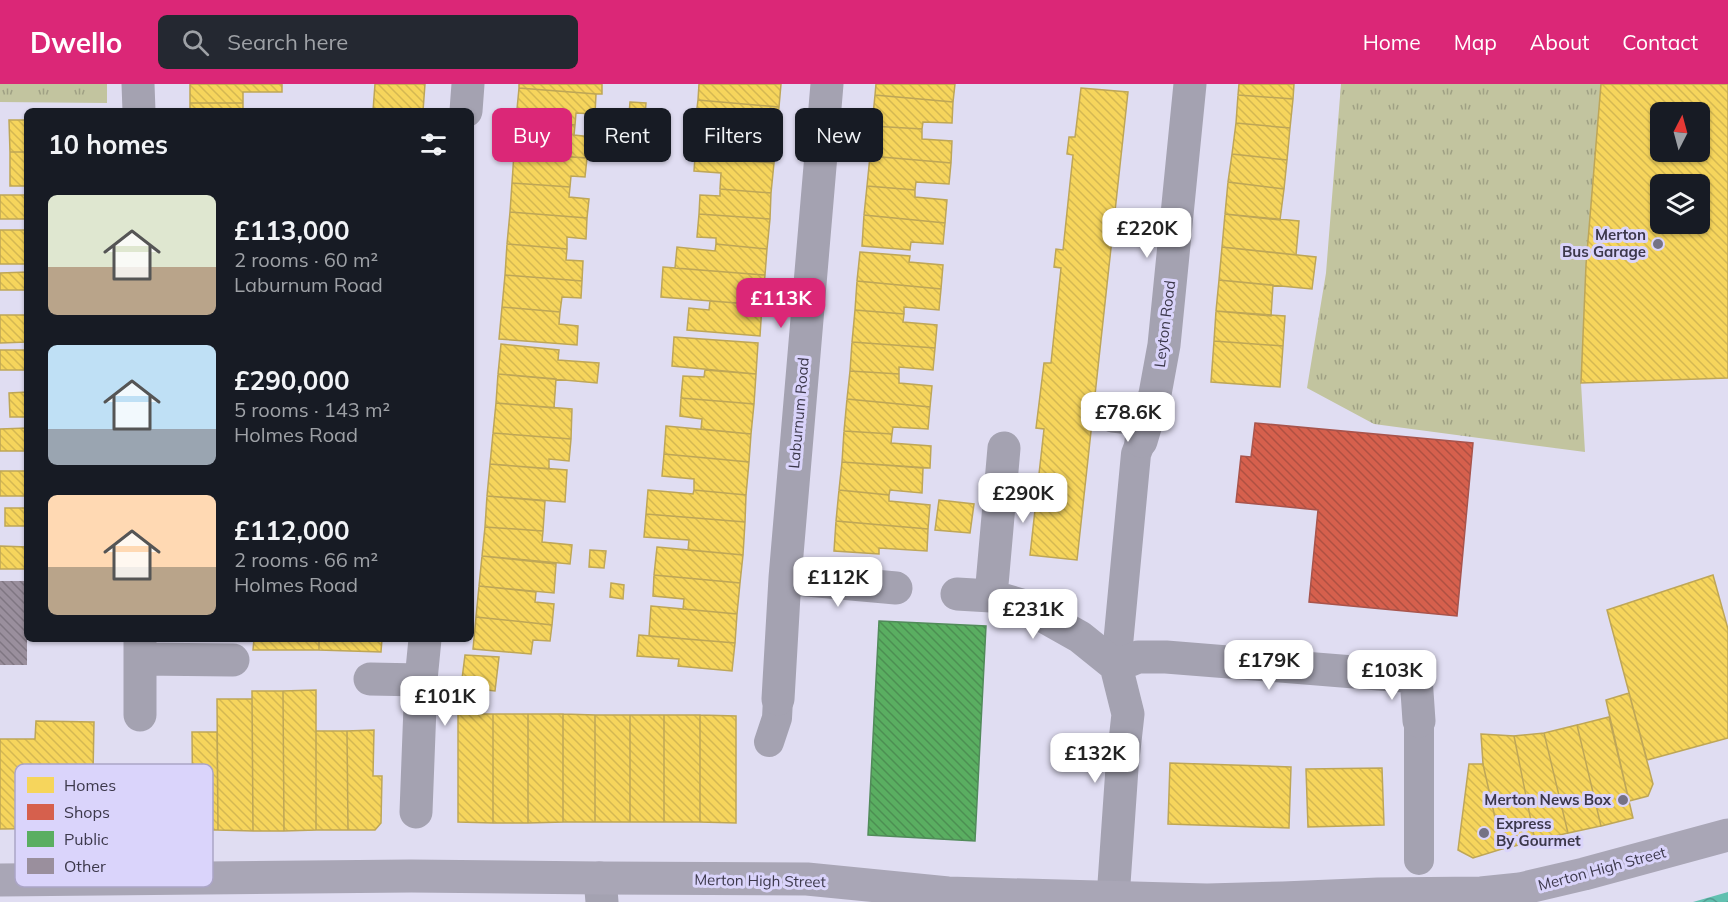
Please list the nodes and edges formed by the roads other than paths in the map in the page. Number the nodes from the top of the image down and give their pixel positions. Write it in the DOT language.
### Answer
graph roads {
  1 [pos="138,84"];
  2 [pos="468,84"];
  3 [pos="827,84"];
  4 [pos="1190,84"];
  5 [pos="139,108"];
  6 [pos="466,108"];
  7 [pos="1113,416"];
  8 [pos="1144,430"];
  9 [pos="1004,448"];
  10 [pos="785,578"];
  11 [pos="896,588"];
  12 [pos="957,594"];
  13 [pos="991,596"];
  14 [pos="424,642"];
  15 [pos="140,649"];
  16 [pos="232,660"];
  17 [pos="1116,666"];
  18 [pos="370,679"];
  19 [pos="421,680"];
  20 [pos="778,699"];
  21 [pos="140,715"];
  22 [pos="1419,721"];
  23 [pos="769,742"];
  24 [pos="416,812"];
  25 [pos="1728,835"];
  26 [pos="1419,860"];
  27 [pos="213,878"];
  28 [pos="0,880"];
  29 [pos="15,880"];
  30 [pos="601,890"];
  31 [pos="1113,898"];
  1 -- 5 [label="street"];
  2 -- 6 [label="street"];
  3 -- 10 [label="street, Laburnum Road"];
  4 -- 8 [label="street, Leyton Road"];
  7 -- 8 [label="street"];
  8 -- 17 [label="street, Leyton Road"];
  9 -- 13 [label="street"];
  10 -- 11 [label="street"];
  10 -- 20 [label="street, Laburnum Road"];
  12 -- 13 [label="street"];
  13 -- 17 [label="street"];
  14 -- 19 [label="street"];
  15 -- 16 [label="street"];
  15 -- 21 [label="street"];
  17 -- 22 [label="street"];
  17 -- 31 [label="street"];
  18 -- 19 [label="street"];
  19 -- 24 [label="street"];
  20 -- 23 [label="street, Laburnum Road"];
  22 -- 26 [label="street"];
  25 -- 31 [label="main road, Merton High Street"];
  27 -- 30 [label="main road, Merton High Street"];
  28 -- 29 [label="main road, Merton High Street"];
  30 -- 31 [label="main road, Merton High Street"];
}
